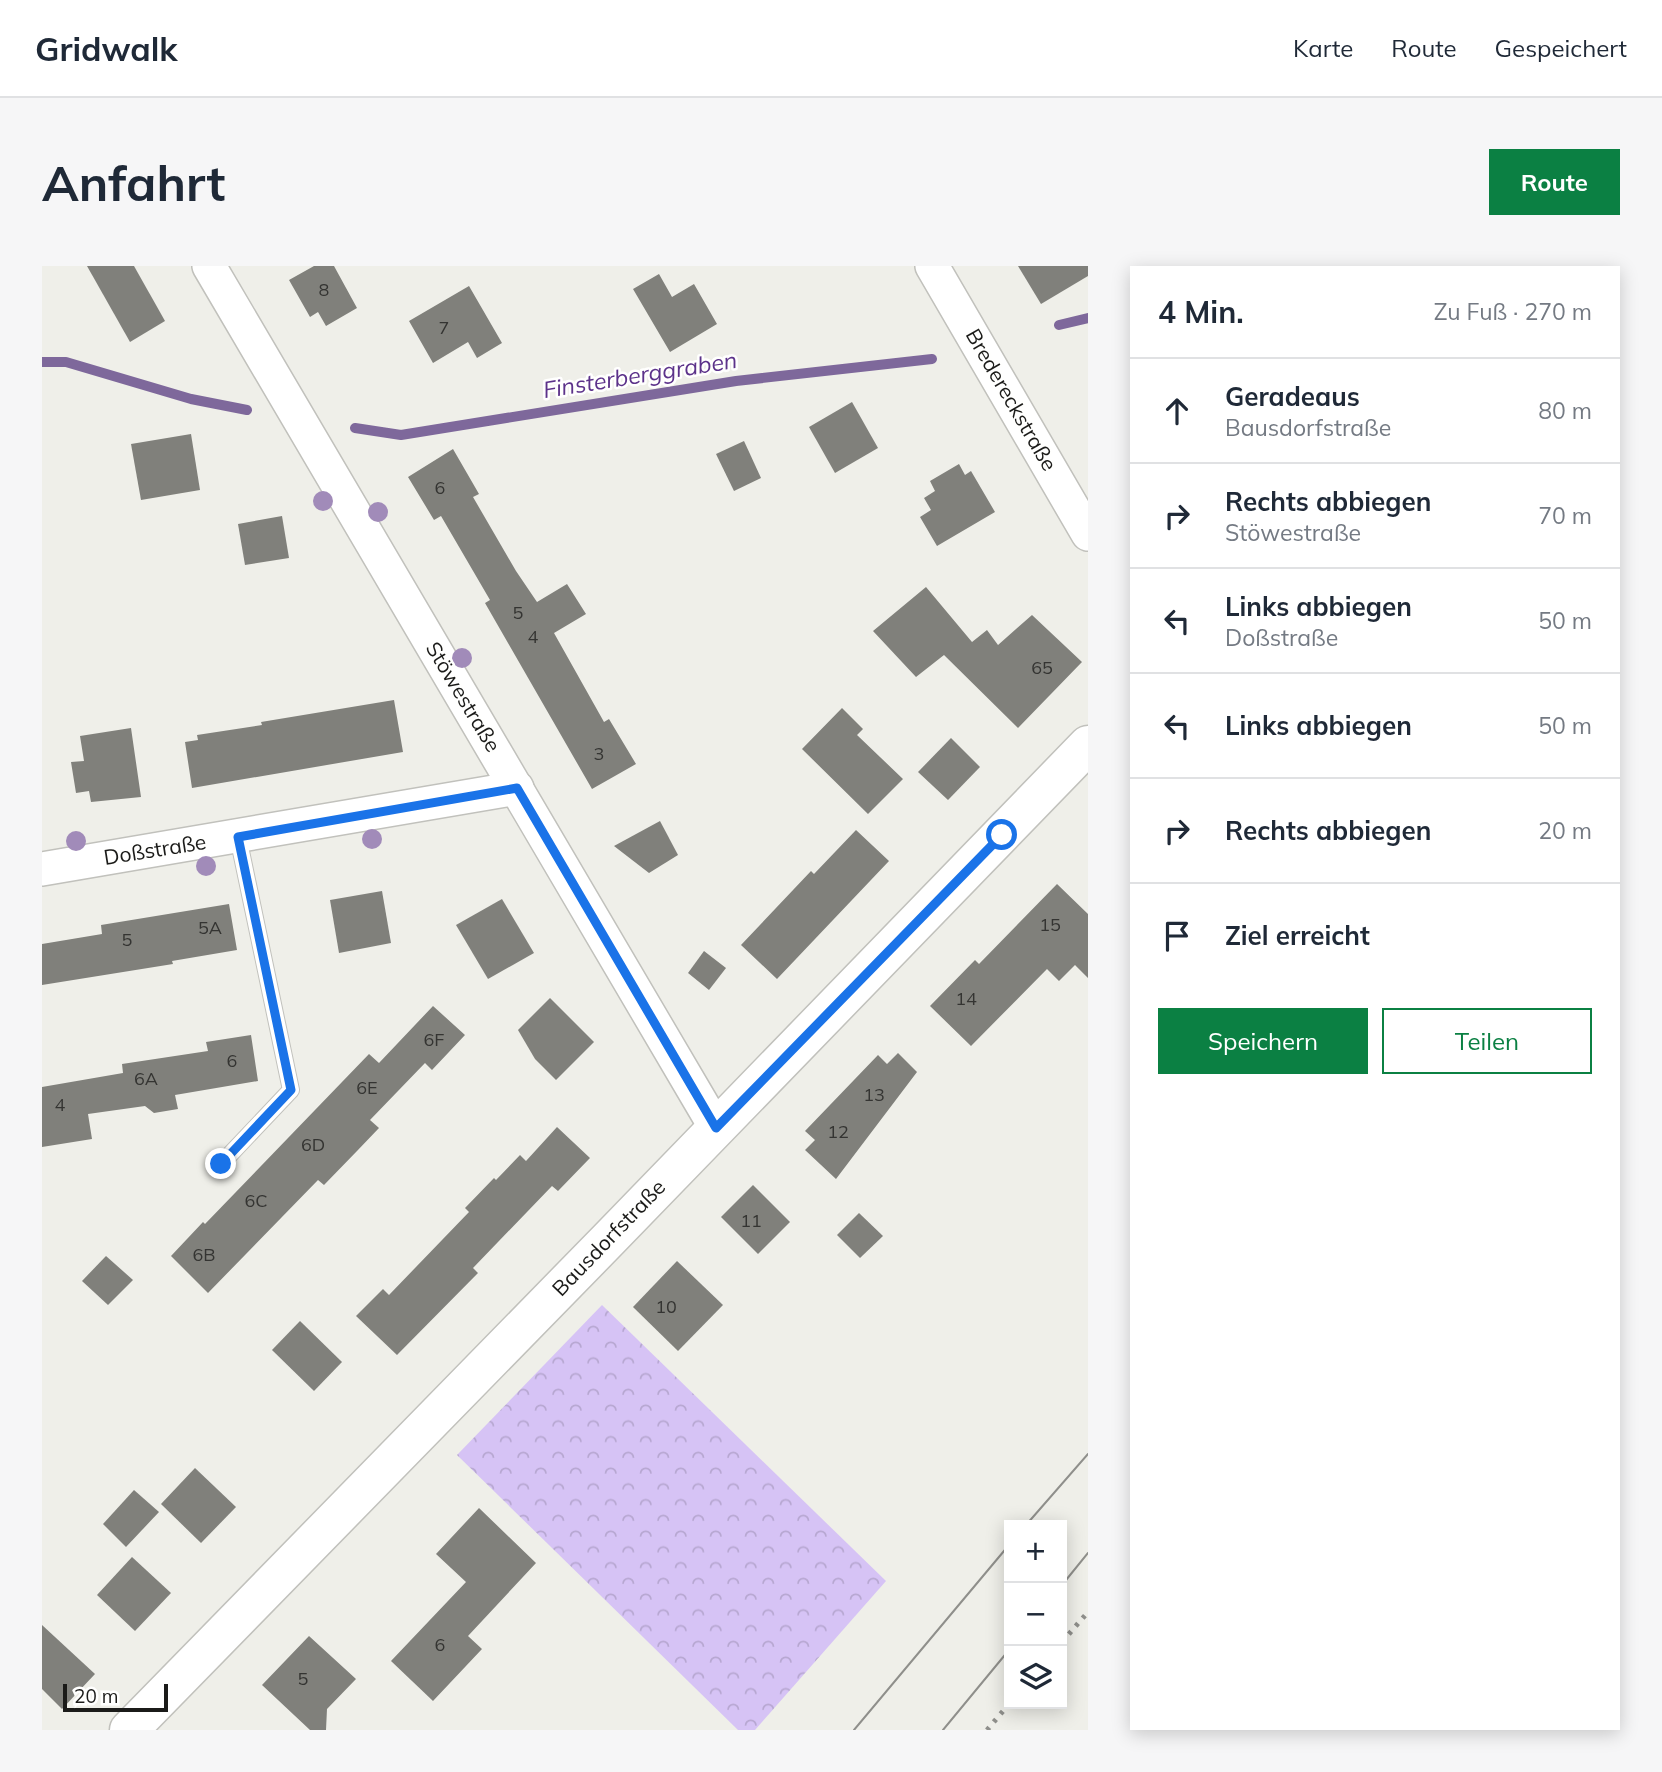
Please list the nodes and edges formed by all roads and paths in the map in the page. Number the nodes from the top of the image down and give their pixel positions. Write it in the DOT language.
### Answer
graph roads {
  1 [pos="209,266"];
  2 [pos="932,266"];
  3 [pos="1088,534"];
  4 [pos="1088,745"];
  5 [pos="517,788"];
  6 [pos="238,837"];
  7 [pos="42,869"];
  8 [pos="716,1128"];
  9 [pos="221,1164"];
  10 [pos="129,1730"];
  1 -- 5 [label="street, Stöwestraße"];
  2 -- 3 [label="street, Bredereckstraße"];
  4 -- 8 [label="street, Bausdorfstraße"];
  5 -- 6 [label="street, Doßstraße"];
  5 -- 8 [label="street, Stöwestraße"];
  6 -- 7 [label="street, Doßstraße"];
  6 -- 9 [label="lane"];
  8 -- 10 [label="street, Bausdorfstraße"];
}
